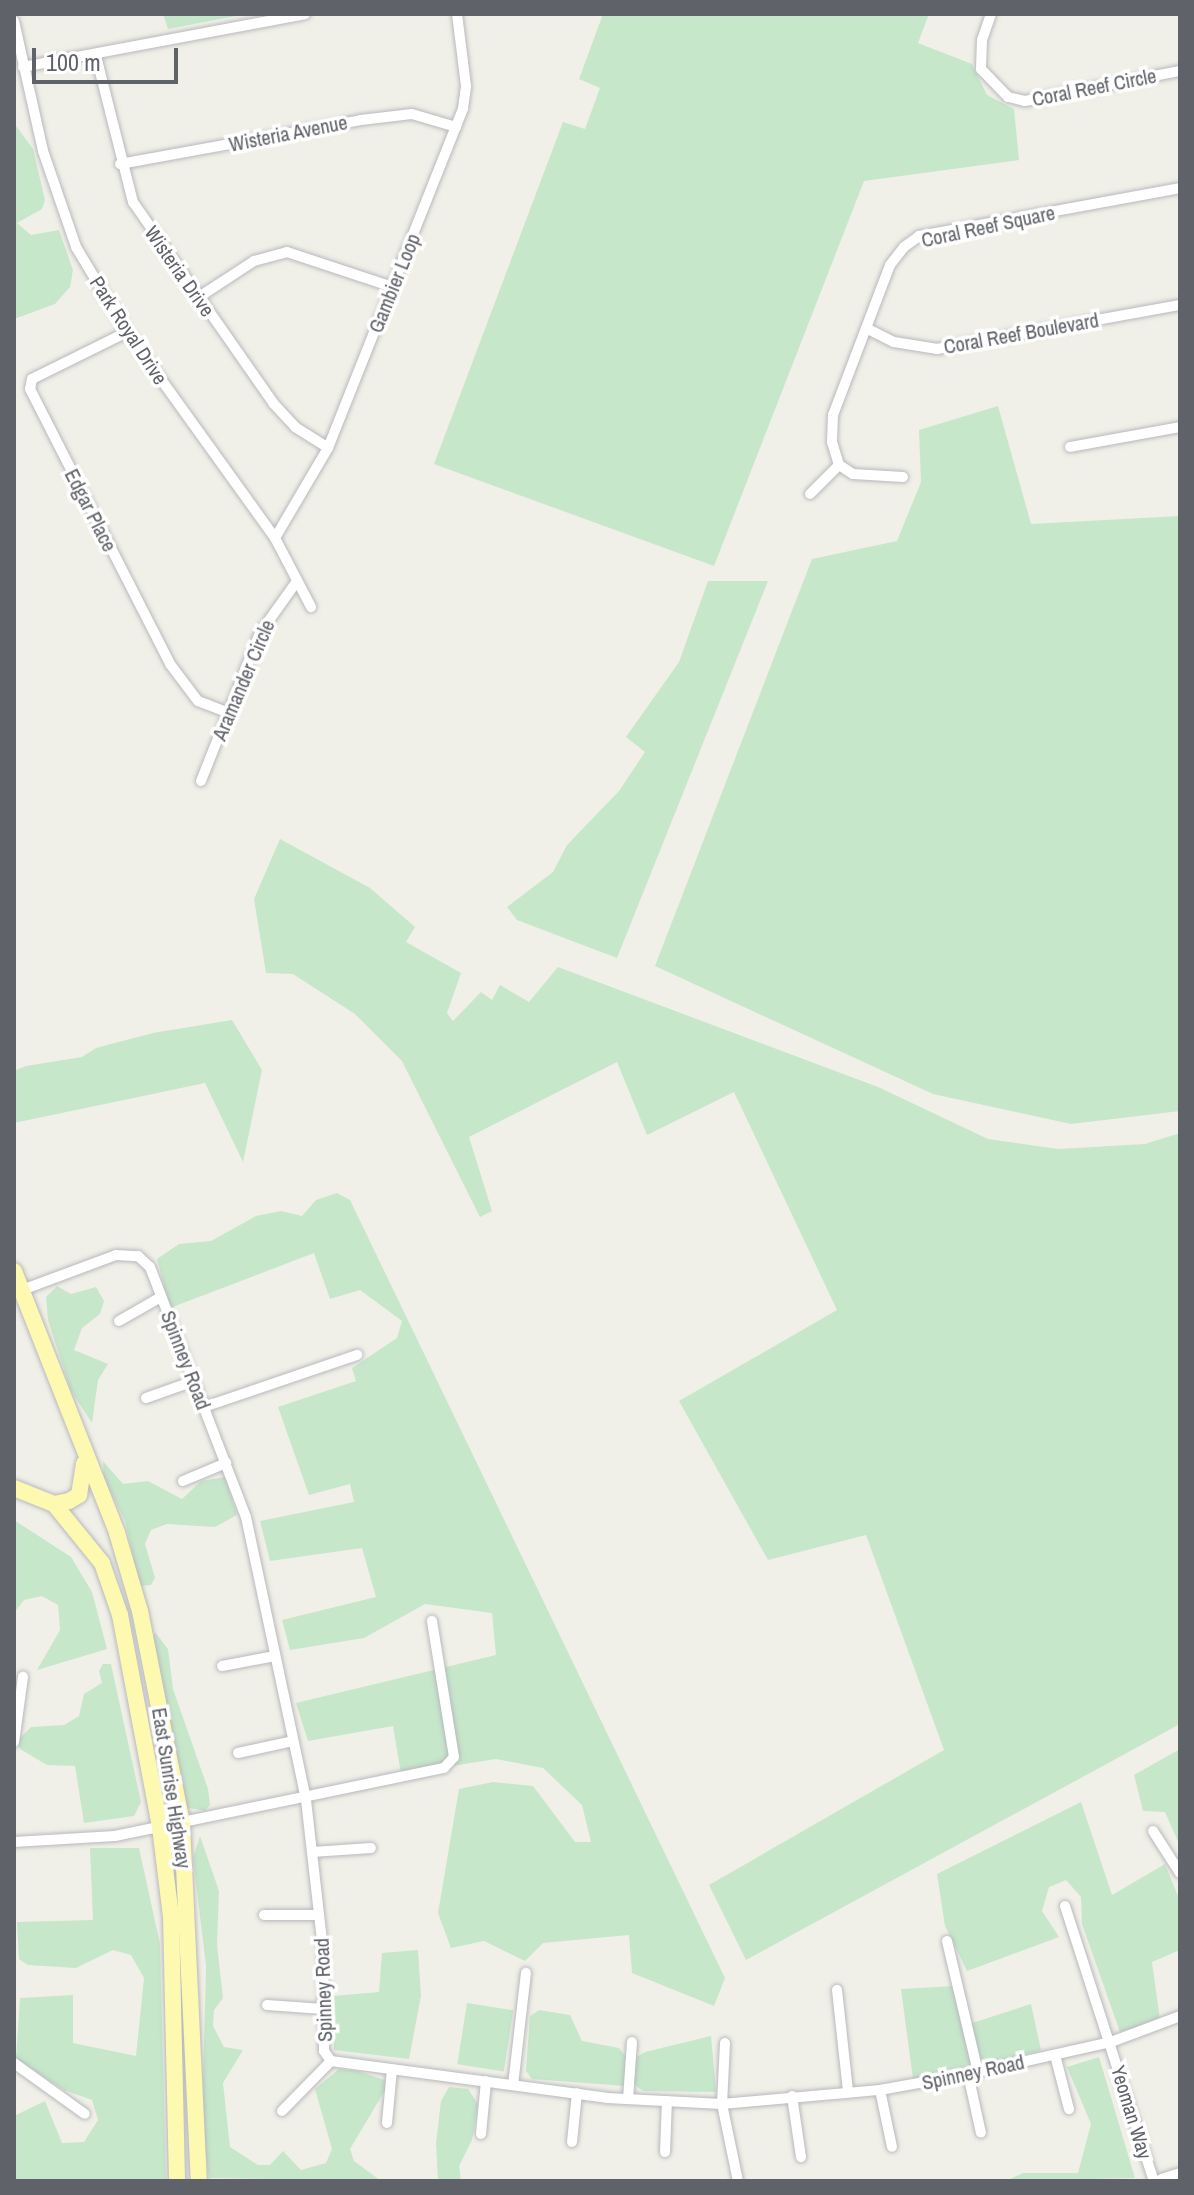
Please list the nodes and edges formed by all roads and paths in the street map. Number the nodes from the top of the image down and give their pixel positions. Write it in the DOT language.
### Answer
graph roads {
  1 [pos="305,14"];
  2 [pos="457,14"];
  3 [pos="991,14"];
  4 [pos="14,21"];
  5 [pos="96,56"];
  6 [pos="23,67"];
  7 [pos="1180,71"];
  8 [pos="456,127"];
  9 [pos="120,164"];
  10 [pos="1180,188"];
  11 [pos="393,287"];
  12 [pos="199,297"];
  13 [pos="1180,305"];
  14 [pos="866,328"];
  15 [pos="127,332"];
  16 [pos="1180,427"];
  17 [pos="1070,447"];
  18 [pos="328,448"];
  19 [pos="839,465"];
  20 [pos="903,477"];
  21 [pos="810,494"];
  22 [pos="275,538"];
  23 [pos="295,584"];
  24 [pos="311,607"];
  25 [pos="229,713"];
  26 [pos="201,781"];
  27 [pos="14,1271"];
  28 [pos="18,1295"];
  29 [pos="161,1297"];
  30 [pos="119,1321"];
  31 [pos="357,1355"];
  32 [pos="194,1381"];
  33 [pos="146,1398"];
  34 [pos="204,1407"];
  35 [pos="85,1454"];
  36 [pos="226,1463"];
  37 [pos="183,1481"];
  38 [pos="14,1488"];
  39 [pos="54,1504"];
  40 [pos="432,1621"];
  41 [pos="275,1656"];
  42 [pos="222,1666"];
  43 [pos="23,1677"];
  44 [pos="293,1741"];
  45 [pos="14,1742"];
  46 [pos="238,1753"];
  47 [pos="306,1800"];
  48 [pos="182,1824"];
  49 [pos="160,1827"];
  50 [pos="1153,1831"];
  51 [pos="14,1842"];
  52 [pos="371,1848"];
  53 [pos="312,1852"];
  54 [pos="1180,1873"];
  55 [pos="1065,1906"];
  56 [pos="264,1915"];
  57 [pos="319,1915"];
  58 [pos="947,1941"];
  59 [pos="526,1973"];
  60 [pos="837,1990"];
  61 [pos="267,2005"];
  62 [pos="323,2009"];
  63 [pos="1180,2016"];
  64 [pos="632,2042"];
  65 [pos="1111,2042"];
  66 [pos="725,2043"];
  67 [pos="1055,2055"];
  68 [pos="331,2061"];
  69 [pos="14,2063"];
  70 [pos="392,2069"];
  71 [pos="973,2073"];
  72 [pos="486,2081"];
  73 [pos="513,2085"];
  74 [pos="880,2090"];
  75 [pos="848,2092"];
  76 [pos="577,2093"];
  77 [pos="792,2096"];
  78 [pos="628,2099"];
  79 [pos="667,2101"];
  80 [pos="722,2104"];
  81 [pos="1069,2109"];
  82 [pos="282,2111"];
  83 [pos="85,2114"];
  84 [pos="387,2123"];
  85 [pos="981,2133"];
  86 [pos="481,2134"];
  87 [pos="572,2142"];
  88 [pos="892,2147"];
  89 [pos="665,2152"];
  90 [pos="801,2157"];
  91 [pos="1180,2175"];
  92 [pos="177,2181"];
  93 [pos="199,2181"];
  94 [pos="738,2181"];
  95 [pos="1154,2181"];
  96 [pos="1162,2181"];
  1 -- 5 [label="street"];
  2 -- 8 [label="street, Gambier Loop"];
  3 -- 7 [label="street, Coral Reef Circle"];
  4 -- 6 [label="street, Park Royal Drive"];
  5 -- 6 [label="street"];
  5 -- 9 [label="street, Wisteria Drive"];
  6 -- 15 [label="street, Park Royal Drive"];
  8 -- 9 [label="street, Wisteria Avenue"];
  8 -- 11 [label="street, Gambier Loop"];
  9 -- 12 [label="street, Wisteria Drive"];
  10 -- 14 [label="street, Coral Reef Square"];
  11 -- 12 [label="street"];
  11 -- 18 [label="street, Gambier Loop"];
  12 -- 18 [label="street, Wisteria Drive"];
  13 -- 14 [label="street, Coral Reef Boulevard"];
  14 -- 19 [label="street, Coral Reef Square"];
  15 -- 22 [label="street, Park Royal Drive"];
  15 -- 25 [label="street, Edgar Place"];
  16 -- 17 [label="street"];
  18 -- 22 [label="street, Gambier Loop"];
  19 -- 20 [label="street"];
  19 -- 21 [label="street"];
  22 -- 23 [label="street, Park Royal Drive"];
  23 -- 24 [label="street, Park Royal Drive"];
  23 -- 25 [label="street, Aramander Circle"];
  25 -- 26 [label="street, Aramander Circle"];
  27 -- 28 [label="main road"];
  28 -- 29 [label="street, Spinney Road"];
  28 -- 35 [label="main road, East Sunrise Highway"];
  29 -- 30 [label="street"];
  29 -- 32 [label="street, Spinney Road"];
  31 -- 34 [label="street"];
  32 -- 33 [label="street"];
  32 -- 34 [label="street, Spinney Road"];
  34 -- 36 [label="street, Spinney Road"];
  35 -- 39 [label="main road"];
  35 -- 48 [label="main road, East Sunrise Highway"];
  36 -- 37 [label="street"];
  36 -- 41 [label="street, Spinney Road"];
  38 -- 39 [label="main road"];
  39 -- 49 [label="main road, East Sunrise Highway"];
  40 -- 47 [label="street"];
  41 -- 42 [label="street"];
  41 -- 44 [label="street, Spinney Road"];
  43 -- 45 [label="street"];
  44 -- 46 [label="street"];
  44 -- 47 [label="street, Spinney Road"];
  47 -- 48 [label="street"];
  47 -- 53 [label="street, Spinney Road"];
  48 -- 49 [label="street"];
  48 -- 93 [label="main road, East Sunrise Highway"];
  49 -- 51 [label="street"];
  49 -- 92 [label="main road, East Sunrise Highway"];
  50 -- 54 [label="street"];
  52 -- 53 [label="street"];
  53 -- 57 [label="street, Spinney Road"];
  55 -- 65 [label="street, Yeoman Way"];
  56 -- 57 [label="street"];
  57 -- 62 [label="street, Spinney Road"];
  58 -- 71 [label="street"];
  59 -- 73 [label="street"];
  60 -- 75 [label="street"];
  61 -- 62 [label="street"];
  62 -- 68 [label="street, Spinney Road"];
  63 -- 65 [label="street, Spinney Road"];
  64 -- 78 [label="street"];
  65 -- 67 [label="street, Spinney Road"];
  65 -- 95 [label="street, Yeoman Way"];
  66 -- 80 [label="street"];
  67 -- 71 [label="street, Spinney Road"];
  67 -- 81 [label="street"];
  68 -- 70 [label="street, Spinney Road"];
  68 -- 82 [label="street"];
  69 -- 83 [label="street"];
  70 -- 72 [label="street, Spinney Road"];
  70 -- 84 [label="street"];
  71 -- 74 [label="street, Spinney Road"];
  71 -- 85 [label="street"];
  72 -- 73 [label="street, Spinney Road"];
  72 -- 86 [label="street"];
  73 -- 76 [label="street, Spinney Road"];
  74 -- 75 [label="street, Spinney Road"];
  74 -- 88 [label="street"];
  75 -- 77 [label="street, Spinney Road"];
  76 -- 78 [label="street, Spinney Road"];
  76 -- 87 [label="street"];
  77 -- 80 [label="street, Spinney Road"];
  77 -- 90 [label="street"];
  78 -- 79 [label="street, Spinney Road"];
  79 -- 80 [label="street, Spinney Road"];
  79 -- 89 [label="street"];
  80 -- 94 [label="street"];
  91 -- 96 [label="street"];
}
